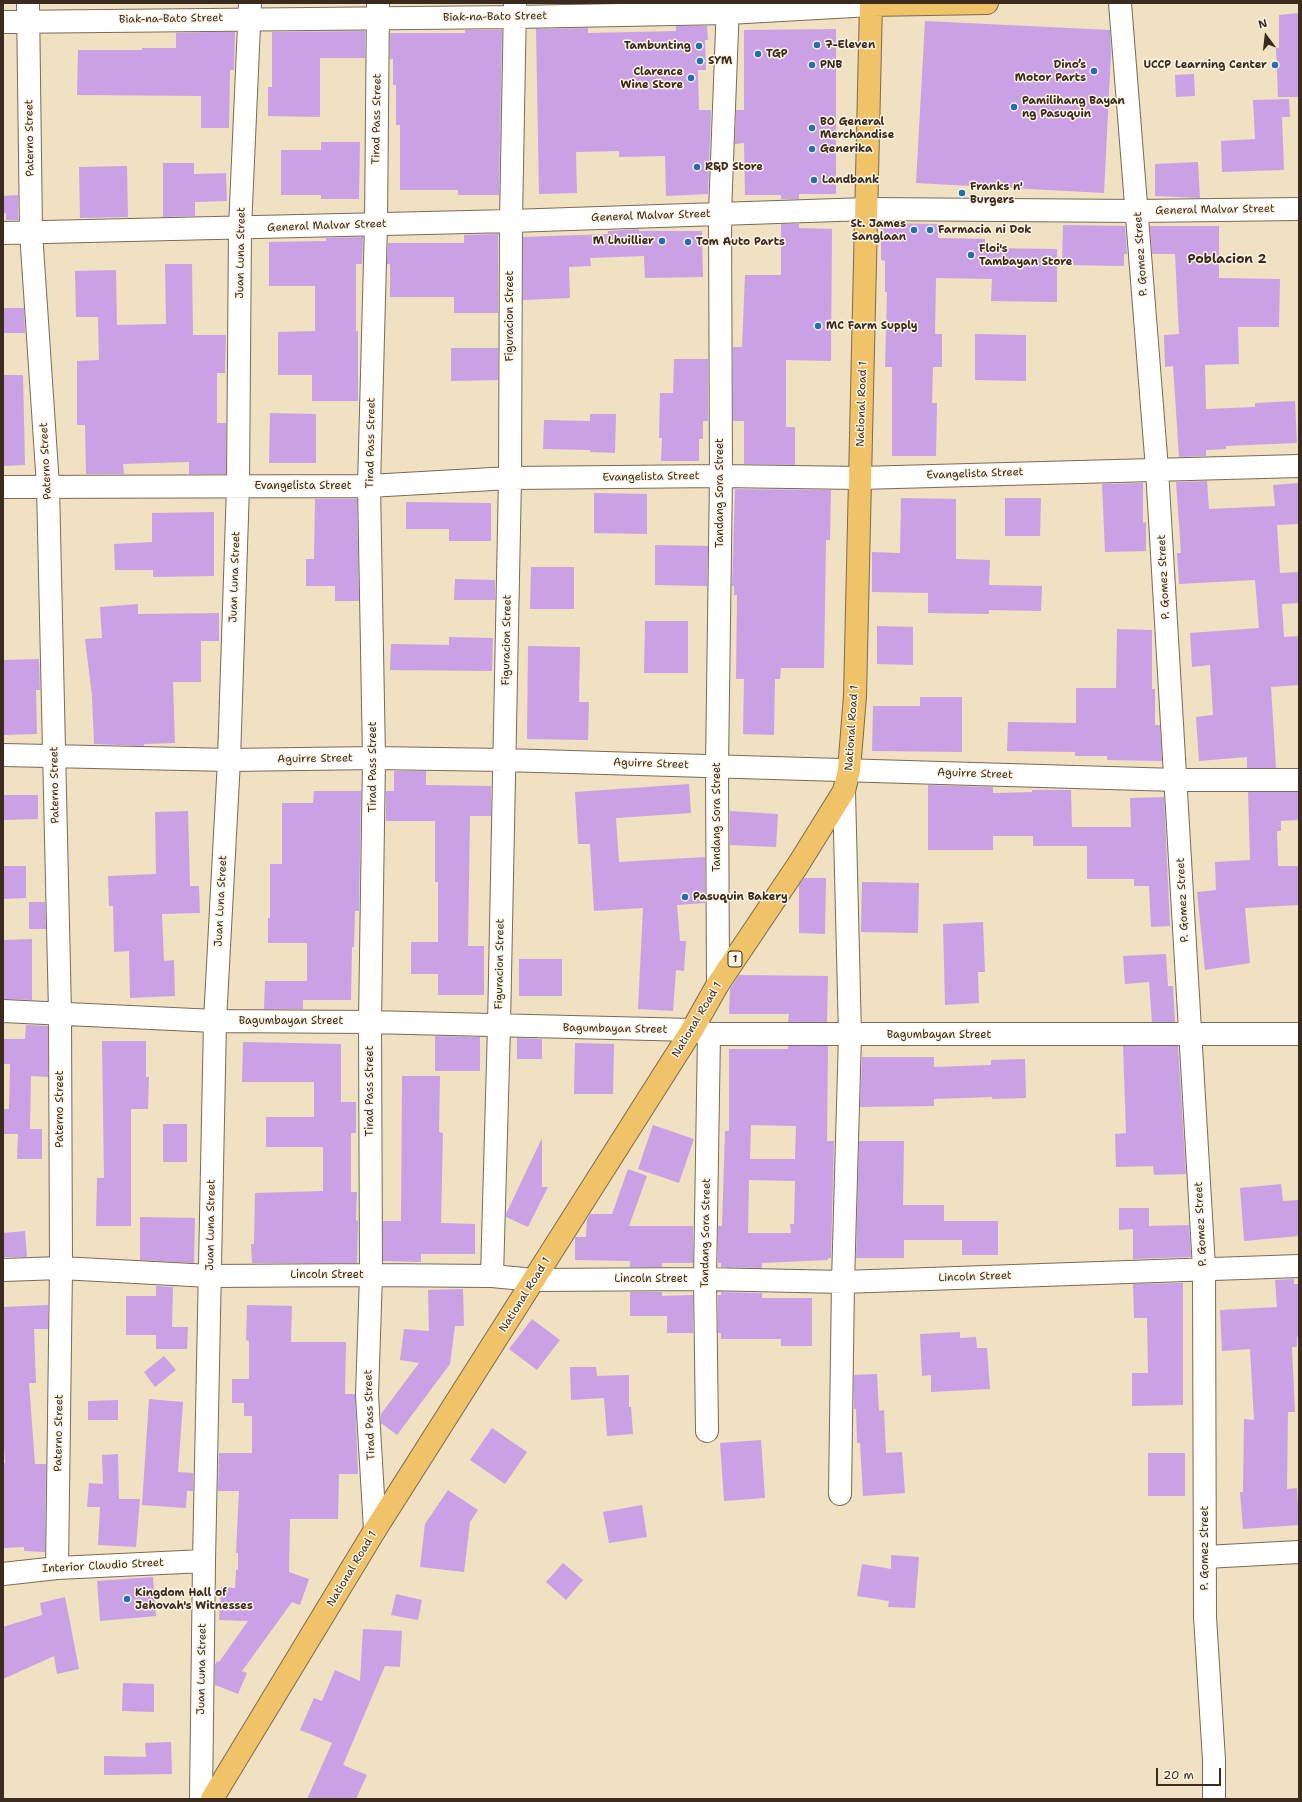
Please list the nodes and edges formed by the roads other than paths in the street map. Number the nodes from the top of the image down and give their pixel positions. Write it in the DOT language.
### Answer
graph roads {
  1 [pos="987,3"];
  2 [pos="1120,3"];
  3 [pos="871,4"];
  4 [pos="728,8"];
  5 [pos="515,10"];
  6 [pos="250,11"];
  7 [pos="378,11"];
  8 [pos="28,12"];
  9 [pos="3,22"];
  10 [pos="868,209"];
  11 [pos="1299,209"];
  12 [pos="1137,211"];
  13 [pos="720,213"];
  14 [pos="511,221"];
  15 [pos="376,224"];
  16 [pos="240,228"];
  17 [pos="31,232"];
  18 [pos="3,234"];
  19 [pos="1299,466"];
  20 [pos="1157,469"];
  21 [pos="721,476"];
  22 [pos="510,478"];
  23 [pos="860,478"];
  24 [pos="48,486"];
  25 [pos="238,486"];
  26 [pos="370,486"];
  27 [pos="3,487"];
  28 [pos="3,755"];
  29 [pos="54,757"];
  30 [pos="374,758"];
  31 [pos="229,760"];
  32 [pos="504,760"];
  33 [pos="717,766"];
  34 [pos="849,770"];
  35 [pos="1176,780"];
  36 [pos="1299,780"];
  37 [pos="844,791"];
  38 [pos="718,984"];
  39 [pos="3,1011"];
  40 [pos="60,1013"];
  41 [pos="215,1021"];
  42 [pos="370,1022"];
  43 [pos="499,1026"];
  44 [pos="701,1032"];
  45 [pos="1299,1034"];
  46 [pos="850,1035"];
  47 [pos="1191,1035"];
  48 [pos="1299,1266"];
  49 [pos="61,1268"];
  50 [pos="1204,1268"];
  51 [pos="3,1270"];
  52 [pos="371,1275"];
  53 [pos="210,1276"];
  54 [pos="492,1276"];
  55 [pos="705,1279"];
  56 [pos="534,1280"];
  57 [pos="843,1282"];
  58 [pos="707,1431"];
  59 [pos="840,1494"];
  60 [pos="375,1530"];
  61 [pos="1299,1552"];
  62 [pos="1205,1557"];
  63 [pos="204,1561"];
  64 [pos="57,1568"];
  65 [pos="3,1574"];
  66 [pos="201,1799"];
  67 [pos="212,1799"];
  68 [pos="1214,1799"];
  1 -- 3 [label="main road, Biak-na-Bato Street"];
  2 -- 12 [label="street, P. Gomez Street"];
  3 -- 4 [label="street, Biak-na-Bato Street"];
  3 -- 10 [label="main road, National Road 1 / 1"];
  4 -- 5 [label="street, Biak-na-Bato Street"];
  4 -- 13 [label="street, Tandang Sora Street"];
  5 -- 7 [label="street, Biak-na-Bato Street"];
  5 -- 14 [label="street, Figuracion Street"];
  6 -- 7 [label="street, Biak-na-Bato Street"];
  6 -- 8 [label="street, Biak-na-Bato Street"];
  6 -- 16 [label="street, Juan Luna Street"];
  7 -- 15 [label="street, Tirad Pass Street"];
  8 -- 9 [label="street, Biak-na-Bato Street"];
  8 -- 17 [label="street, Paterno Street"];
  10 -- 12 [label="street, General Malvar Street"];
  10 -- 13 [label="street, General Malvar Street"];
  10 -- 23 [label="main road, National Road 1 / 1"];
  11 -- 12 [label="street, General Malvar Street"];
  12 -- 20 [label="street, P. Gomez Street"];
  13 -- 14 [label="street, General Malvar Street"];
  13 -- 21 [label="street, Tandang Sora Street"];
  14 -- 15 [label="street, General Malvar Street"];
  14 -- 22 [label="street, Figuracion Street"];
  15 -- 16 [label="street, General Malvar Street"];
  15 -- 26 [label="street, Tirad Pass Street"];
  16 -- 17 [label="street, General Malvar Street"];
  16 -- 25 [label="street, Juan Luna Street"];
  17 -- 18 [label="street, General Malvar Street"];
  17 -- 24 [label="street, Paterno Street"];
  19 -- 20 [label="street, Evangelista Street"];
  20 -- 23 [label="street, Evangelista Street"];
  20 -- 35 [label="street, P. Gomez Street"];
  21 -- 22 [label="street, Evangelista Street"];
  21 -- 23 [label="street, Evangelista Street"];
  21 -- 33 [label="street, Tandang Sora Street"];
  22 -- 26 [label="street, Evangelista Street"];
  22 -- 32 [label="street, Figuracion Street"];
  23 -- 34 [label="main road, National Road 1 / 1"];
  24 -- 25 [label="street, Evangelista Street"];
  24 -- 27 [label="street, Evangelista Street"];
  24 -- 29 [label="street, Paterno Street"];
  25 -- 26 [label="street, Evangelista Street"];
  25 -- 31 [label="street, Juan Luna Street"];
  26 -- 30 [label="street, Tirad Pass Street"];
  28 -- 29 [label="street, Aguirre Street"];
  29 -- 31 [label="street, Aguirre Street"];
  29 -- 40 [label="street, Paterno Street"];
  30 -- 31 [label="street, Aguirre Street"];
  30 -- 32 [label="street, Aguirre Street"];
  30 -- 42 [label="street, Tirad Pass Street"];
  31 -- 41 [label="street, Juan Luna Street"];
  32 -- 33 [label="street, Aguirre Street"];
  32 -- 43 [label="street, Figuracion Street"];
  33 -- 34 [label="street, Aguirre Street"];
  33 -- 38 [label="street, Tandang Sora Street"];
  34 -- 35 [label="street, Aguirre Street"];
  34 -- 37 [label="main road, National Road 1 / 1"];
  35 -- 36 [label="street, Aguirre Street"];
  35 -- 47 [label="street, P. Gomez Street"];
  37 -- 38 [label="main road, National Road 1 / 1"];
  37 -- 46 [label="street"];
  38 -- 44 [label="main road, National Road 1 / 1"];
  39 -- 40 [label="street, Bagumbayan Street"];
  40 -- 41 [label="street, Bagumbayan Street"];
  40 -- 49 [label="street, Paterno Street"];
  41 -- 42 [label="street, Bagumbayan Street"];
  41 -- 53 [label="street, Juan Luna Street"];
  42 -- 43 [label="street, Bagumbayan Street"];
  42 -- 52 [label="street, Tirad Pass Street"];
  43 -- 44 [label="street, Bagumbayan Street"];
  43 -- 54 [label="street, Figuracion Street"];
  44 -- 46 [label="street, Bagumbayan Street"];
  44 -- 55 [label="street, Tandang Sora Street"];
  44 -- 56 [label="main road, National Road 1 / 1"];
  45 -- 47 [label="street, Bagumbayan Street"];
  46 -- 47 [label="street, Bagumbayan Street"];
  46 -- 57 [label="street"];
  47 -- 50 [label="street, P. Gomez Street"];
  48 -- 50 [label="street, Lincoln Street"];
  49 -- 51 [label="street, Lincoln Street"];
  49 -- 53 [label="street, Lincoln Street"];
  49 -- 64 [label="street, Paterno Street"];
  50 -- 57 [label="street, Lincoln Street"];
  50 -- 62 [label="street, P. Gomez Street"];
  52 -- 53 [label="street, Lincoln Street"];
  52 -- 54 [label="street, Lincoln Street"];
  52 -- 60 [label="street, Tirad Pass Street"];
  53 -- 63 [label="street, Juan Luna Street"];
  54 -- 56 [label="street, Lincoln Street"];
  55 -- 56 [label="street, Lincoln Street"];
  55 -- 57 [label="street, Lincoln Street"];
  55 -- 58 [label="street, Tandang Sora Street"];
  56 -- 60 [label="main road, National Road 1 / 1"];
  57 -- 59 [label="street"];
  60 -- 67 [label="main road, National Road 1 / 1"];
  61 -- 62 [label="street"];
  62 -- 68 [label="street, P. Gomez Street"];
  63 -- 64 [label="street, Interior Claudio Street"];
  63 -- 66 [label="street, Juan Luna Street"];
  64 -- 65 [label="street, Interior Claudio Street"];
}
